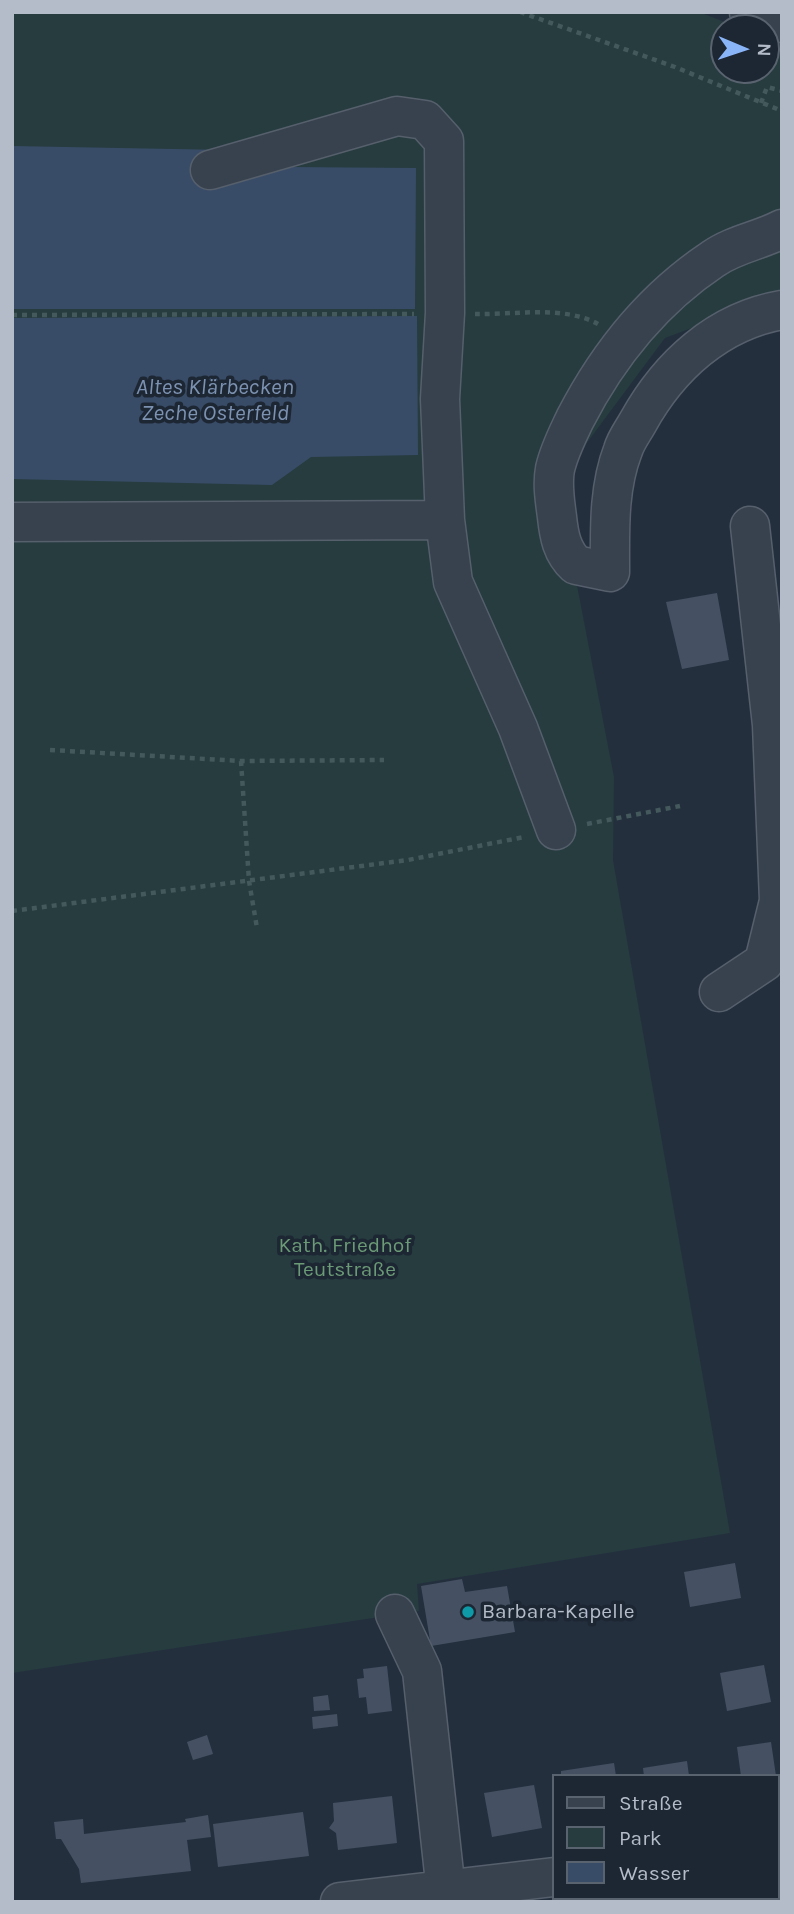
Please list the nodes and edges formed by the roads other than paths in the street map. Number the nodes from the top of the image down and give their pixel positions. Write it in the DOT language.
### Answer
graph roads {
  1 [pos="749,12"];
  2 [pos="782,23"];
  3 [pos="210,170"];
  4 [pos="782,229"];
  5 [pos="782,310"];
  6 [pos="445,520"];
  7 [pos="12,522"];
  8 [pos="750,526"];
  9 [pos="556,830"];
  10 [pos="719,992"];
  11 [pos="395,1614"];
  12 [pos="552,1877"];
  13 [pos="440,1896"];
  14 [pos="340,1902"];
  1 -- 2 [label="street"];
  3 -- 6 [label="street"];
  4 -- 5 [label="street"];
  6 -- 7 [label="street"];
  6 -- 9 [label="street"];
  8 -- 10 [label="street"];
  11 -- 13 [label="street"];
  12 -- 13 [label="street"];
  13 -- 14 [label="street"];
}
